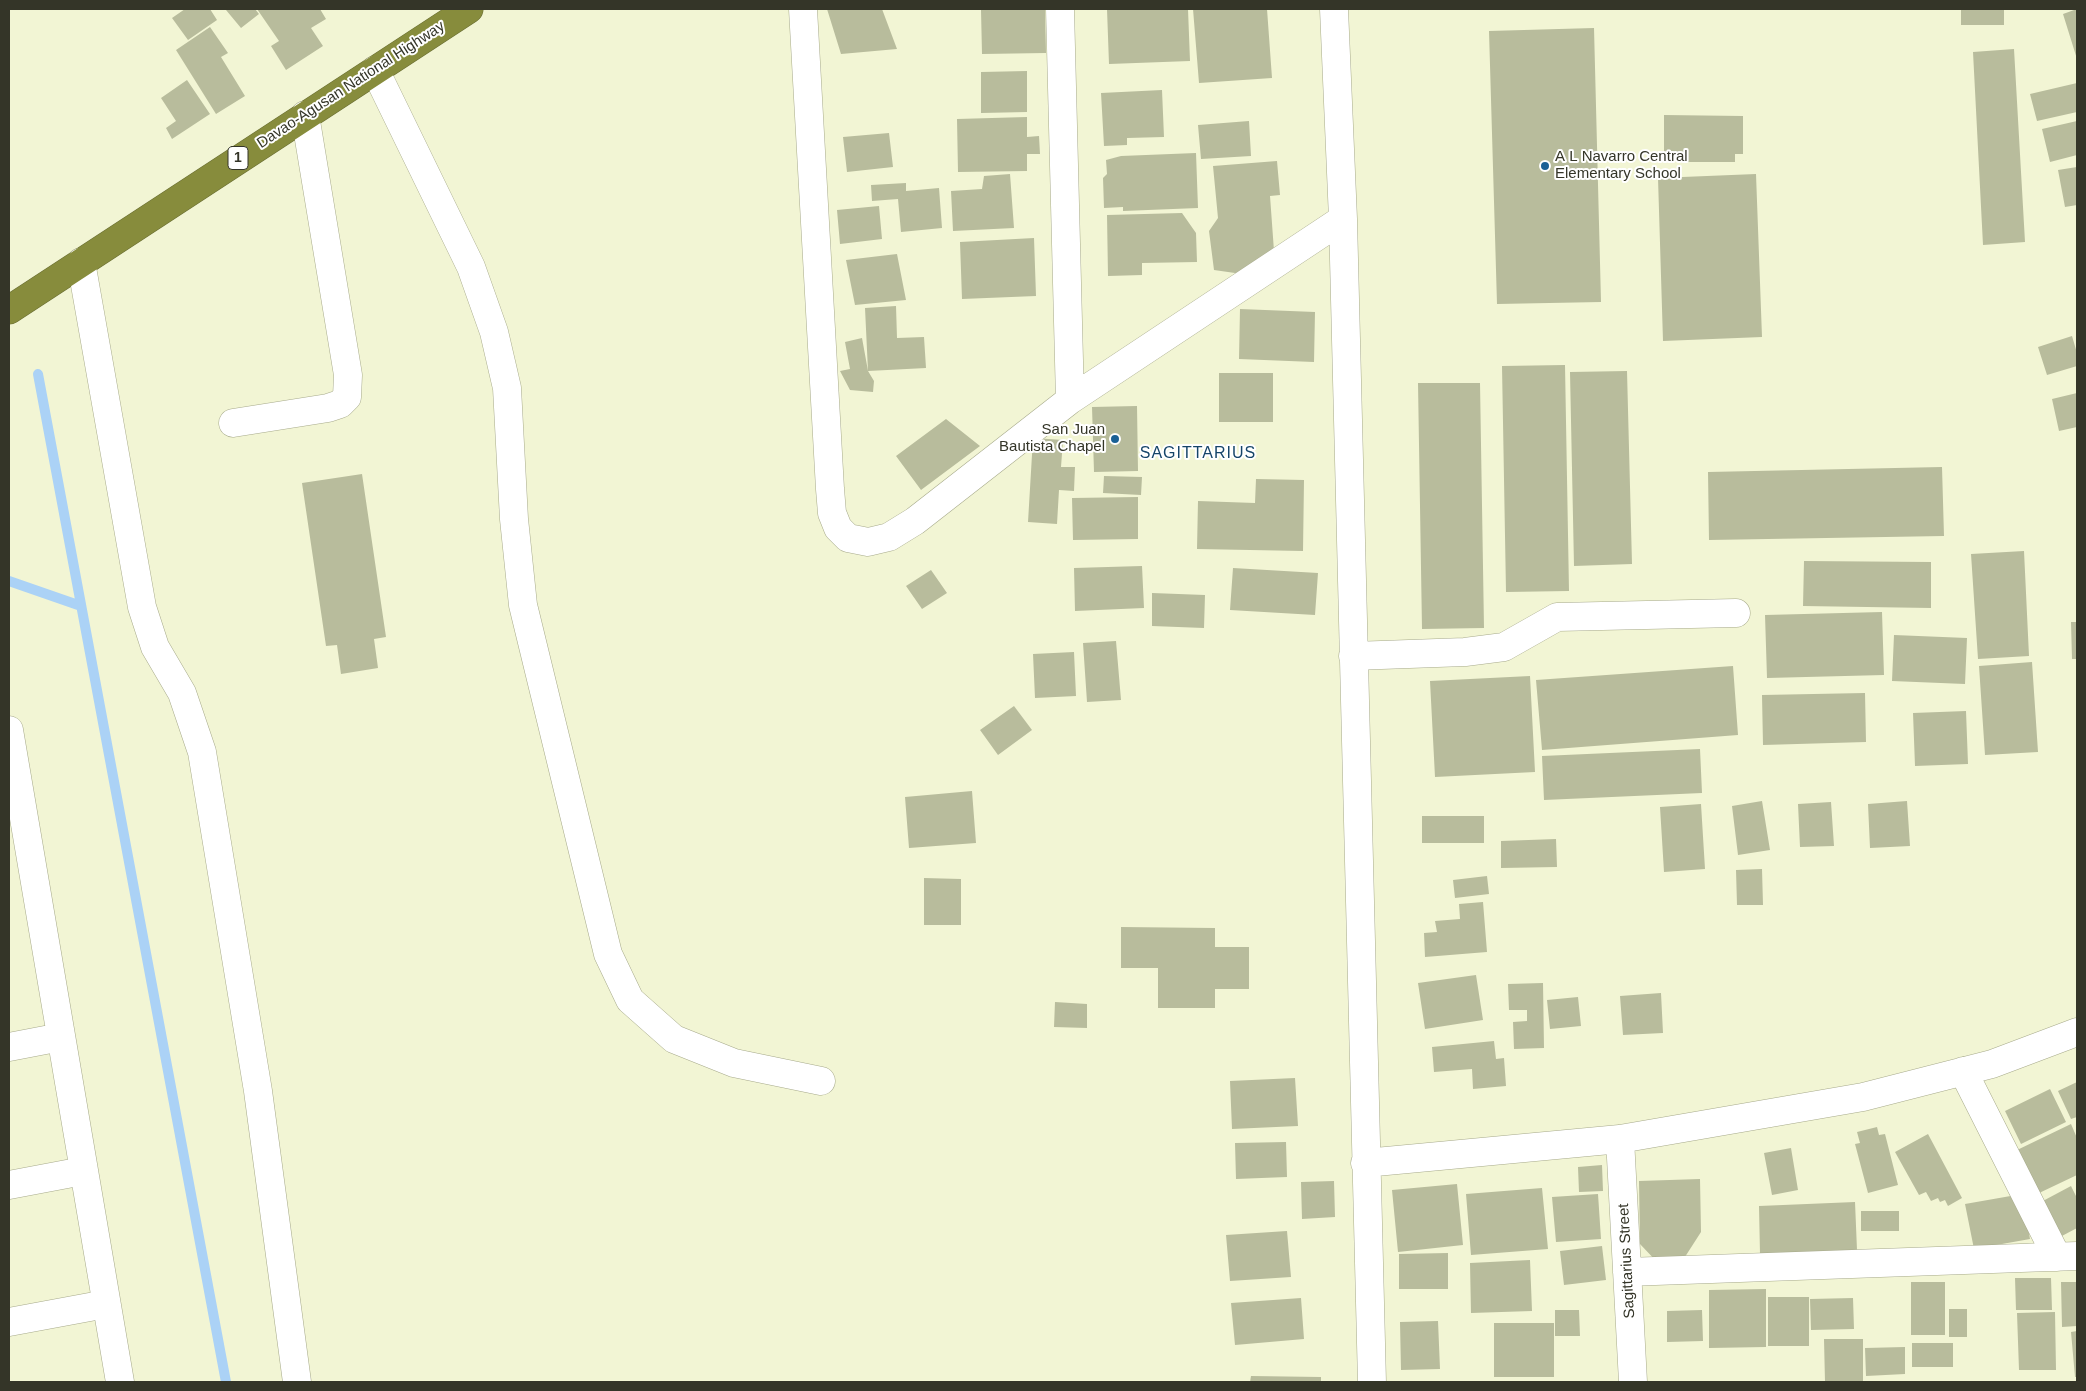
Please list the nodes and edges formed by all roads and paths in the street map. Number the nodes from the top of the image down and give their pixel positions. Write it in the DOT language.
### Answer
graph roads {
  1 [pos="469,9"];
  2 [pos="803,9"];
  3 [pos="1060,9"];
  4 [pos="1334,9"];
  5 [pos="375,70"];
  6 [pos="305,115"];
  7 [pos="1343,219"];
  8 [pos="81,262"];
  9 [pos="9,310"];
  10 [pos="1070,400"];
  11 [pos="233,423"];
  12 [pos="1736,613"];
  13 [pos="1353,656"];
  14 [pos="9,730"];
  15 [pos="2077,1032"];
  16 [pos="61,1037"];
  17 [pos="9,1047"];
  18 [pos="1963,1071"];
  19 [pos="821,1081"];
  20 [pos="1620,1139"];
  21 [pos="1365,1163"];
  22 [pos="83,1170"];
  23 [pos="9,1185"];
  24 [pos="2067,1256"];
  25 [pos="1627,1272"];
  26 [pos="106,1304"];
  27 [pos="9,1322"];
  28 [pos="120,1382"];
  29 [pos="296,1382"];
  30 [pos="1372,1382"];
  31 [pos="1633,1382"];
  1 -- 5 [label="highway, Davao-Agusan National Highway / 1"];
  2 -- 10 [label="street"];
  3 -- 10 [label="street"];
  4 -- 7 [label="street"];
  5 -- 6 [label="highway, Davao-Agusan National Highway / 1"];
  5 -- 19 [label="street"];
  6 -- 8 [label="highway, Davao-Agusan National Highway / 1"];
  6 -- 11 [label="street"];
  7 -- 10 [label="street"];
  7 -- 13 [label="street"];
  8 -- 9 [label="highway, Davao-Agusan National Highway / 1"];
  8 -- 29 [label="street"];
  12 -- 13 [label="street"];
  13 -- 21 [label="street"];
  14 -- 16 [label="street"];
  15 -- 18 [label="street"];
  16 -- 17 [label="street"];
  16 -- 22 [label="street"];
  18 -- 20 [label="street"];
  18 -- 24 [label="street"];
  20 -- 21 [label="street"];
  20 -- 25 [label="street, Sagittarius Street"];
  21 -- 30 [label="street"];
  22 -- 23 [label="street"];
  22 -- 26 [label="street"];
  24 -- 25 [label="street"];
  25 -- 31 [label="street, Sagittarius Street"];
  26 -- 27 [label="street"];
  26 -- 28 [label="street"];
}
